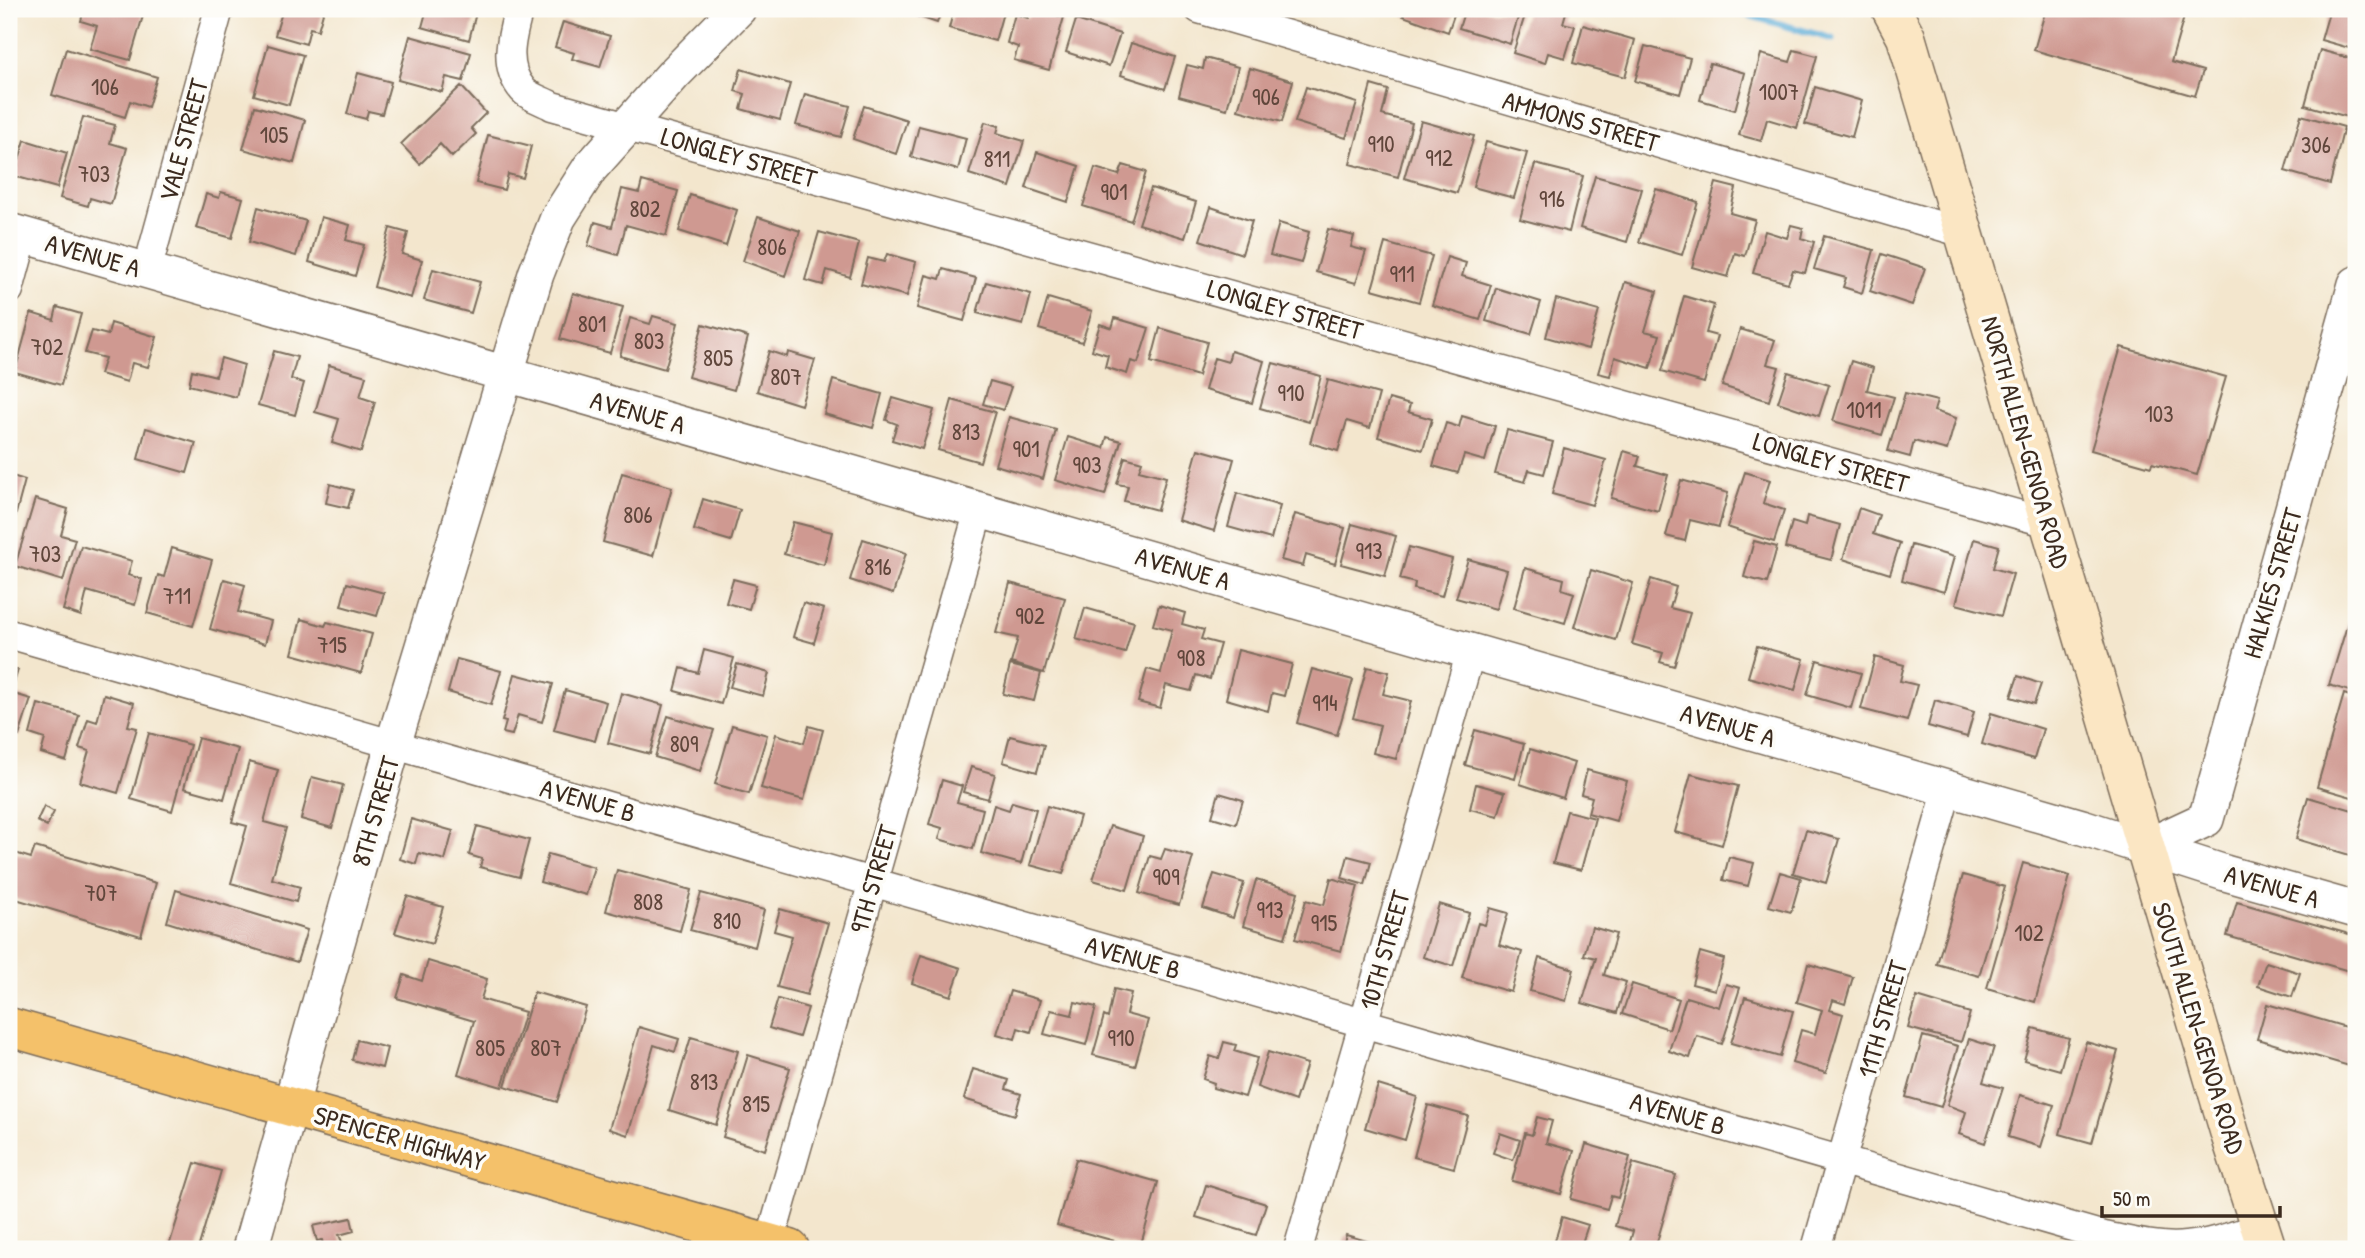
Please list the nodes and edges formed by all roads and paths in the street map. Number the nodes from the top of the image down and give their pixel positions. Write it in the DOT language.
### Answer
graph roads {
  1 [pos="219,9"];
  2 [pos="519,9"];
  3 [pos="738,9"];
  4 [pos="1199,9"];
  5 [pos="1901,18"];
  6 [pos="628,126"];
  7 [pos="17,233"];
  8 [pos="1964,233"];
  9 [pos="146,271"];
  10 [pos="2356,284"];
  11 [pos="9,290"];
  12 [pos="507,374"];
  13 [pos="979,510"];
  14 [pos="2049,523"];
  15 [pos="9,634"];
  16 [pos="1471,651"];
  17 [pos="393,745"];
  18 [pos="1948,788"];
  19 [pos="2146,847"];
  20 [pos="873,882"];
  21 [pos="2356,910"];
  22 [pos="1363,1023"];
  23 [pos="9,1027"];
  24 [pos="291,1107"];
  25 [pos="1841,1160"];
  26 [pos="2263,1238"];
  27 [pos="776,1247"];
  28 [pos="250,1249"];
  29 [pos="1298,1249"];
  30 [pos="1816,1249"];
  1 -- 9 [label="street, VALE STREET"];
  2 -- 6 [label="street, LONGLEY STREET"];
  3 -- 6 [label="street, 8TH STREET"];
  4 -- 8 [label="street, AMMONS STREET"];
  5 -- 8 [label="main road, NORTH ALLEN-GENOA ROAD"];
  6 -- 12 [label="street, 8TH STREET"];
  6 -- 14 [label="street, LONGLEY STREET"];
  7 -- 9 [label="street, AVENUE A"];
  7 -- 11 [label="street"];
  8 -- 14 [label="main road, NORTH ALLEN-GENOA ROAD"];
  9 -- 12 [label="street, AVENUE A"];
  10 -- 19 [label="street, HALKIES STREET"];
  12 -- 13 [label="street, AVENUE A"];
  12 -- 17 [label="street, 8TH STREET"];
  13 -- 16 [label="street, AVENUE A"];
  13 -- 20 [label="street, 9TH STREET"];
  14 -- 19 [label="main road, NORTH ALLEN-GENOA ROAD"];
  15 -- 17 [label="street, AVENUE B"];
  16 -- 18 [label="street, AVENUE A"];
  16 -- 22 [label="street, 10TH STREET"];
  17 -- 20 [label="street, AVENUE B"];
  17 -- 24 [label="street, 8TH STREET"];
  18 -- 19 [label="street, AVENUE A"];
  18 -- 25 [label="street, 11TH STREET"];
  19 -- 21 [label="street, AVENUE A"];
  19 -- 26 [label="main road, SOUTH ALLEN-GENOA ROAD"];
  20 -- 22 [label="street, AVENUE B"];
  20 -- 27 [label="street, 9TH STREET"];
  22 -- 25 [label="street, AVENUE B"];
  22 -- 29 [label="street, 10TH STREET"];
  23 -- 24 [label="main road, SPENCER HIGHWAY"];
  24 -- 27 [label="main road, SPENCER HIGHWAY"];
  24 -- 28 [label="street, 8TH STREET"];
  25 -- 26 [label="street, AVENUE B"];
  25 -- 30 [label="street, 11TH STREET"];
}
